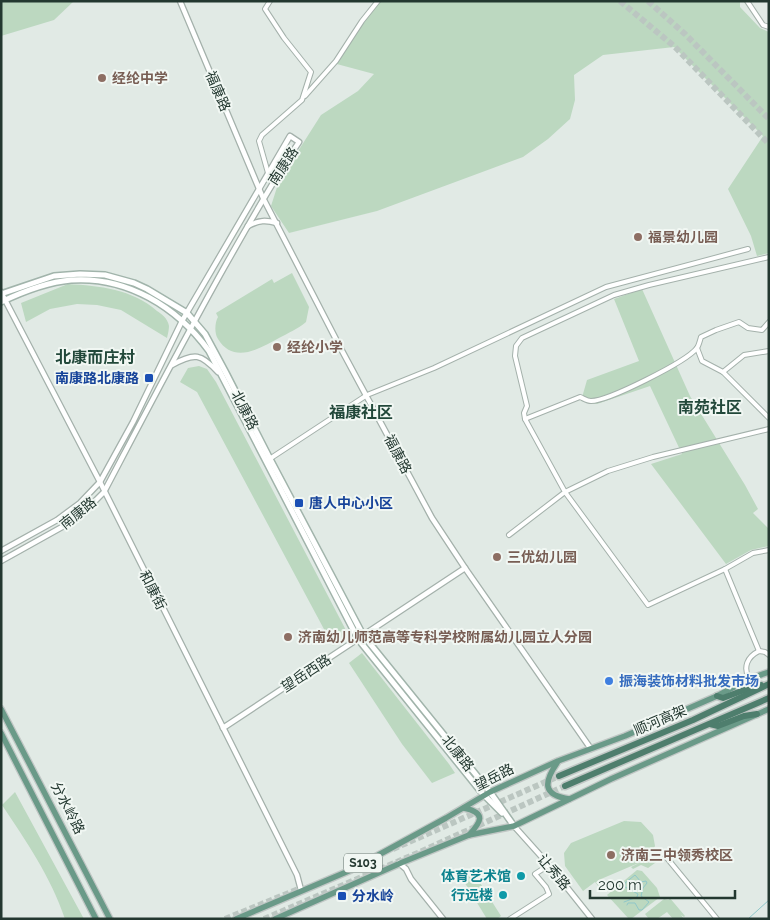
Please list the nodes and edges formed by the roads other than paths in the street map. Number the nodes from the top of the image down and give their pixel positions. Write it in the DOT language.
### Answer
graph roads {
  1 [pos="180,1"];
  2 [pos="270,1"];
  3 [pos="378,1"];
  4 [pos="747,1"];
  5 [pos="769,27"];
  6 [pos="302,100"];
  7 [pos="268,173"];
  8 [pos="272,182"];
  9 [pos="259,187"];
  10 [pos="264,198"];
  11 [pos="277,223"];
  12 [pos="246,227"];
  13 [pos="748,249"];
  14 [pos="769,257"];
  15 [pos="2,293"];
  16 [pos="4,301"];
  17 [pos="187,313"];
  18 [pos="182,321"];
  19 [pos="194,321"];
  20 [pos="769,322"];
  21 [pos="190,328"];
  22 [pos="697,348"];
  23 [pos="769,351"];
  24 [pos="171,366"];
  25 [pos="723,372"];
  26 [pos="222,377"];
  27 [pos="367,395"];
  28 [pos="769,418"];
  29 [pos="525,419"];
  30 [pos="769,429"];
  31 [pos="268,460"];
  32 [pos="100,482"];
  33 [pos="104,492"];
  34 [pos="565,492"];
  35 [pos="509,535"];
  36 [pos="1,550"];
  37 [pos="769,550"];
  38 [pos="1,561"];
  39 [pos="465,568"];
  40 [pos="726,569"];
  41 [pos="364,635"];
  42 [pos="358,639"];
  43 [pos="759,651"];
  44 [pos="769,655"];
  45 [pos="769,672"];
  46 [pos="749,679"];
  47 [pos="767,685"];
  48 [pos="717,696"];
  49 [pos="769,698"];
  50 [pos="1,709"];
  51 [pos="769,709"];
  52 [pos="757,714"];
  53 [pos="710,724"];
  54 [pos="223,728"];
  55 [pos="1,733"];
  56 [pos="591,749"];
  57 [pos="558,761"];
  58 [pos="559,776"];
  59 [pos="565,786"];
  60 [pos="43,788"];
  61 [pos="32,791"];
  62 [pos="490,792"];
  63 [pos="484,795"];
  64 [pos="570,799"];
  65 [pos="464,808"];
  66 [pos="514,826"];
  67 [pos="468,835"];
  68 [pos="662,852"];
  69 [pos="399,864"];
  70 [pos="549,865"];
  71 [pos="301,890"];
  72 [pos="96,919"];
  73 [pos="110,919"];
  74 [pos="236,919"];
  75 [pos="275,919"];
  76 [pos="443,919"];
  77 [pos="510,919"];
  78 [pos="592,919"];
  79 [pos="717,919"];
  1 -- 9 [label="street, 福康路"];
  2 -- 6 [label="street"];
  3 -- 6 [label="street"];
  4 -- 5 [label="street"];
  6 -- 7 [label="street"];
  7 -- 8 [label="street"];
  7 -- 8 [label="street, 南康路"];
  7 -- 9 [label="street, 南康路"];
  8 -- 10 [label="street, 南康路"];
  9 -- 10 [label="street, 福康路"];
  9 -- 17 [label="street, 南康路"];
  10 -- 11 [label="street, 福康路"];
  10 -- 12 [label="street, 南康路"];
  11 -- 12 [label="street"];
  11 -- 27 [label="street, 福康路"];
  12 -- 19 [label="street, 南康路"];
  13 -- 27 [label="street"];
  14 -- 29 [label="street"];
  15 -- 16 [label="street, 和康街"];
  15 -- 17 [label="main road, 北康路"];
  16 -- 18 [label="main road, 北康路"];
  16 -- 32 [label="street, 和康街"];
  17 -- 18 [label="street, 南康路"];
  17 -- 19 [label="main road, 北康路"];
  18 -- 21 [label="main road, 北康路"];
  18 -- 32 [label="street, 南康路"];
  19 -- 21 [label="street, 南康路"];
  19 -- 31 [label="main road, 北康路"];
  20 -- 22 [label="street"];
  21 -- 24 [label="street, 南康路"];
  21 -- 26 [label="main road, 北康路"];
  22 -- 25 [label="street"];
  22 -- 29 [label="street"];
  23 -- 25 [label="street"];
  24 -- 26 [label="street"];
  24 -- 33 [label="street, 南康路"];
  25 -- 28 [label="street"];
  26 -- 31 [label="main road, 北康路"];
  27 -- 31 [label="street"];
  27 -- 39 [label="street, 福康路"];
  29 -- 34 [label="street"];
  30 -- 34 [label="street"];
  31 -- 41 [label="main road, 北康路"];
  31 -- 42 [label="main road, 北康路"];
  32 -- 33 [label="street, 和康街"];
  32 -- 36 [label="street, 南康路"];
  33 -- 38 [label="street, 南康路"];
  33 -- 54 [label="street, 和康街"];
  34 -- 35 [label="street"];
  34 -- 40 [label="street"];
  37 -- 40 [label="street"];
  39 -- 41 [label="street, 望岳西路"];
  39 -- 56 [label="street, 福康路"];
  40 -- 43 [label="street"];
  41 -- 42 [label="street, 望岳西路"];
  41 -- 62 [label="main road, 北康路"];
  42 -- 54 [label="street, 望岳西路"];
  42 -- 63 [label="main road, 北康路"];
  43 -- 44 [label="street"];
  43 -- 46 [label="street"];
  45 -- 46 [label="main road, 望岳路 / S103"];
  46 -- 48 [label="main road, 望岳路 / S103"];
  47 -- 48 [label="highway"];
  47 -- 58 [label="highway, 顺河高架"];
  48 -- 56 [label="main road, 望岳路 / S103"];
  49 -- 53 [label="highway, 顺河高架"];
  50 -- 60 [label="main road, 分水岭路"];
  51 -- 52 [label="main road, S103"];
  52 -- 53 [label="highway"];
  52 -- 64 [label="main road, S103"];
  53 -- 59 [label="highway, 顺河高架"];
  54 -- 71 [label="street, 和康街"];
  55 -- 61 [label="main road, 分水岭路"];
  56 -- 57 [label="main road, 望岳路 / S103"];
  57 -- 62 [label="main road, 望岳路 / S103"];
  57 -- 64 [label="main road"];
  60 -- 61 [label="street"];
  60 -- 73 [label="main road, 分水岭路"];
  61 -- 72 [label="main road, 分水岭路"];
  62 -- 63 [label="main road, 望岳路 / S103"];
  62 -- 66 [label="main road, 北康路"];
  63 -- 65 [label="main road, 望岳路 / S103"];
  63 -- 66 [label="main road, 北康路"];
  64 -- 66 [label="main road, S103"];
  65 -- 67 [label="main road"];
  65 -- 71 [label="main road, 望岳路 / S103"];
  66 -- 67 [label="main road, S103"];
  66 -- 70 [label="street, 让秀路"];
  67 -- 69 [label="main road, S103"];
  68 -- 79 [label="street"];
  69 -- 75 [label="main road, S103"];
  69 -- 76 [label="street"];
  70 -- 77 [label="street"];
  70 -- 78 [label="street, 让秀路"];
  71 -- 74 [label="main road, 望岳路 / S103"];
}
